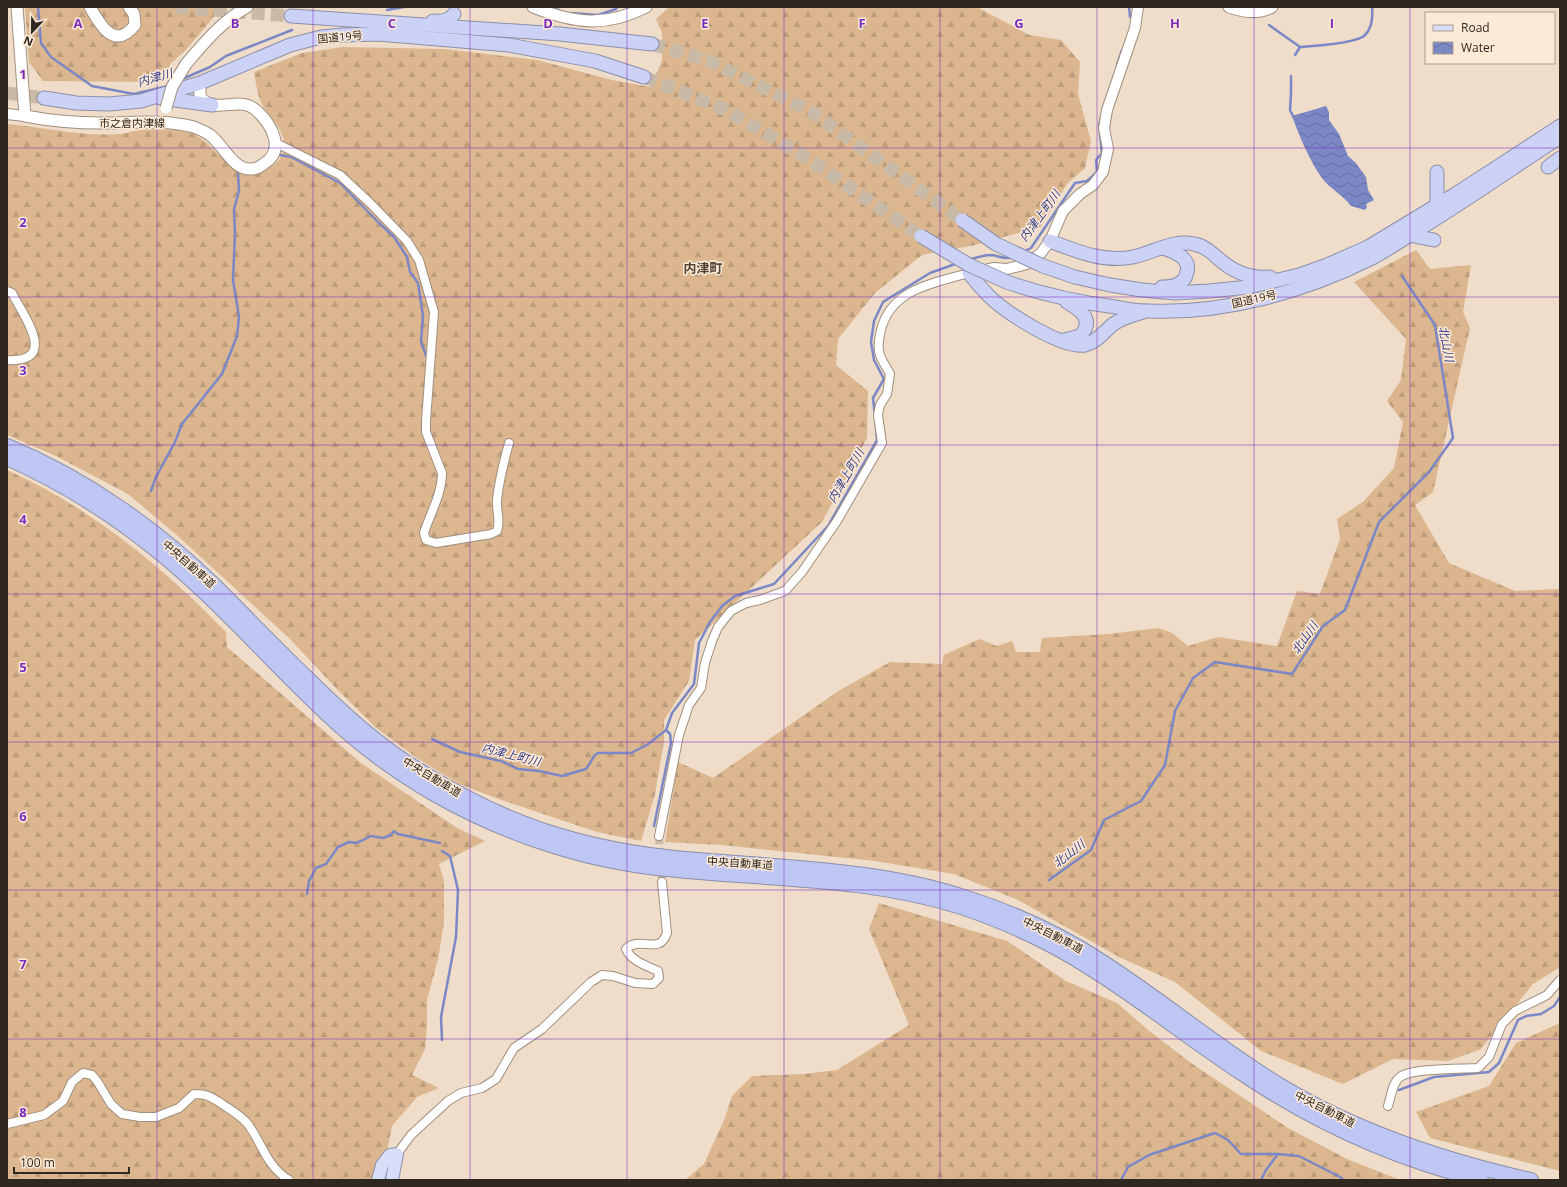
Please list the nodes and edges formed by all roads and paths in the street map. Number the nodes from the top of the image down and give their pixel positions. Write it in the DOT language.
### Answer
graph roads {
  1 [pos="17,7"];
  2 [pos="90,7"];
  3 [pos="130,7"];
  4 [pos="247,7"];
  5 [pos="533,7"];
  6 [pos="646,7"];
  7 [pos="1138,7"];
  8 [pos="1229,7"];
  9 [pos="1272,7"];
  10 [pos="454,10"];
  11 [pos="291,16"];
  12 [pos="399,24"];
  13 [pos="500,31"];
  14 [pos="652,44"];
  15 [pos="644,77"];
  16 [pos="200,83"];
  17 [pos="156,97"];
  18 [pos="44,98"];
  19 [pos="212,105"];
  20 [pos="7,114"];
  21 [pos="25,116"];
  22 [pos="164,122"];
  23 [pos="1560,126"];
  24 [pos="1560,137"];
  25 [pos="276,143"];
  26 [pos="1560,158"];
  27 [pos="1548,167"];
  28 [pos="1437,172"];
  29 [pos="1437,205"];
  30 [pos="962,220"];
  31 [pos="1409,235"];
  32 [pos="921,236"];
  33 [pos="1434,240"];
  34 [pos="1050,241"];
  35 [pos="1163,248"];
  36 [pos="969,273"];
  37 [pos="1299,275"];
  38 [pos="1142,290"];
  39 [pos="7,291"];
  40 [pos="1063,299"];
  41 [pos="1147,311"];
  42 [pos="1060,340"];
  43 [pos="7,360"];
  44 [pos="509,443"];
  45 [pos="7,446"];
  46 [pos="7,458"];
  47 [pos="659,836"];
  48 [pos="662,882"];
  49 [pos="1560,980"];
  50 [pos="1388,1106"];
  51 [pos="7,1124"];
  52 [pos="397,1154"];
  53 [pos="289,1180"];
  54 [pos="378,1180"];
  55 [pos="392,1180"];
  56 [pos="1481,1180"];
  57 [pos="1531,1180"];
  1 -- 21 [label="main road"];
  2 -- 3 [label="main road"];
  4 -- 22 [label="main road, bridge"];
  5 -- 6 [label="main road"];
  7 -- 34 [label="street"];
  8 -- 9 [label="main road"];
  10 -- 12 [label="highway"];
  10 -- 13 [label="highway"];
  11 -- 12 [label="highway, 国道19号"];
  12 -- 13 [label="highway, 国道19号"];
  13 -- 14 [label="highway, 国道19号"];
  15 -- 16 [label="highway, 国道19号"];
  16 -- 17 [label="highway, 国道19号"];
  16 -- 19 [label="main road"];
  17 -- 18 [label="highway, 国道19号"];
  17 -- 19 [label="highway"];
  19 -- 25 [label="main road"];
  20 -- 21 [label="street"];
  21 -- 22 [label="main road, 市之倉内津線"];
  22 -- 25 [label="main road, 市之倉内津線"];
  23 -- 29 [label="highway, 国道19号"];
  24 -- 31 [label="highway, 国道19号"];
  25 -- 44 [label="street"];
  26 -- 27 [label="highway"];
  28 -- 29 [label="highway"];
  29 -- 37 [label="highway, 国道19号"];
  30 -- 38 [label="highway, 国道19号, bridge"];
  31 -- 33 [label="highway"];
  31 -- 41 [label="highway, 国道19号"];
  32 -- 40 [label="highway, 国道19号, bridge"];
  34 -- 35 [label="highway"];
  34 -- 36 [label="street"];
  35 -- 37 [label="highway"];
  35 -- 38 [label="highway"];
  36 -- 42 [label="highway"];
  36 -- 47 [label="street"];
  37 -- 38 [label="highway, 国道19号"];
  39 -- 43 [label="street"];
  40 -- 41 [label="highway, 国道19号"];
  40 -- 42 [label="highway"];
  41 -- 42 [label="highway"];
  45 -- 57 [label="highway, 中央自動車道"];
  46 -- 56 [label="highway, 中央自動車道"];
  48 -- 52 [label="street"];
  49 -- 50 [label="street"];
  51 -- 53 [label="street"];
  52 -- 54 [label="main road"];
  52 -- 55 [label="main road"];
}
